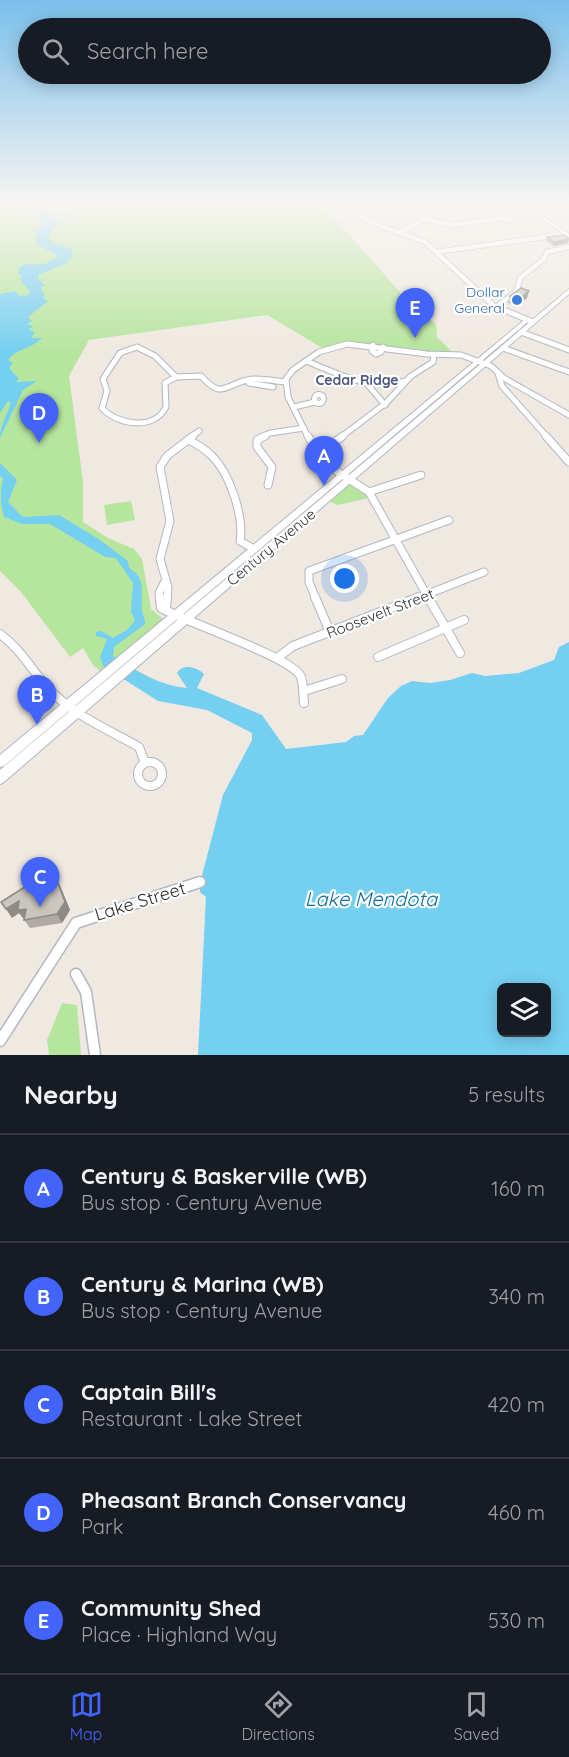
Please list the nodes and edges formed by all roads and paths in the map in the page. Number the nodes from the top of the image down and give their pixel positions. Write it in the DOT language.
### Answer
graph roads {
  1 [pos="438,254"];
  2 [pos="546,254"];
  3 [pos="569,285"];
  4 [pos="569,291"];
  5 [pos="496,307"];
  6 [pos="530,321"];
  7 [pos="521,332"];
  8 [pos="503,348"];
  9 [pos="569,350"];
  10 [pos="434,355"];
  11 [pos="306,361"];
  12 [pos="482,362"];
  13 [pos="569,372"];
  14 [pos="498,373"];
  15 [pos="176,377"];
  16 [pos="406,381"];
  17 [pos="285,385"];
  18 [pos="368,385"];
  19 [pos="315,402"];
  20 [pos="385,405"];
  21 [pos="294,407"];
  22 [pos="569,415"];
  23 [pos="304,428"];
  24 [pos="199,431"];
  25 [pos="188,440"];
  26 [pos="177,448"];
  27 [pos="315,451"];
  28 [pos="569,462"];
  29 [pos="342,473"];
  30 [pos="421,475"];
  31 [pos="352,478"];
  32 [pos="268,484"];
  33 [pos="369,492"];
  34 [pos="449,520"];
  35 [pos="396,540"];
  36 [pos="254,549"];
  37 [pos="484,572"];
  38 [pos="164,583"];
  39 [pos="426,595"];
  40 [pos="175,615"];
  41 [pos="464,620"];
  42 [pos="446,628"];
  43 [pos="330,632"];
  44 [pos="0,634"];
  45 [pos="460,653"];
  46 [pos="378,657"];
  47 [pos="277,658"];
  48 [pos="342,679"];
  49 [pos="304,691"];
  50 [pos="304,703"];
  51 [pos="68,705"];
  52 [pos="78,713"];
  53 [pos="0,762"];
  54 [pos="146,763"];
  55 [pos="0,778"];
  56 [pos="200,882"];
  57 [pos="76,974"];
  58 [pos="0,1041"];
  59 [pos="95,1055"];
  1 -- 5 [label="street"];
  2 -- 5 [label="street"];
  3 -- 6 [label="main road, Century Avenue"];
  4 -- 6 [label="main road, Century Avenue"];
  5 -- 6 [label="street"];
  6 -- 7 [label="main road, Century Avenue"];
  6 -- 12 [label="main road, Century Avenue"];
  7 -- 8 [label="main road, Century Avenue"];
  7 -- 9 [label="street"];
  8 -- 12 [label="main road, Century Avenue"];
  8 -- 13 [label="street"];
  10 -- 11 [label="street"];
  10 -- 12 [label="street"];
  10 -- 16 [label="street"];
  11 -- 17 [label="street"];
  11 -- 18 [label="street"];
  12 -- 14 [label="street"];
  12 -- 29 [label="main road, Century Avenue"];
  12 -- 31 [label="main road, Century Avenue"];
  14 -- 22 [label="street"];
  14 -- 28 [label="street"];
  15 -- 15 [label="street"];
  15 -- 17 [label="street"];
  16 -- 18 [label="street"];
  16 -- 20 [label="street"];
  17 -- 21 [label="street"];
  18 -- 20 [label="street"];
  19 -- 21 [label="street"];
  20 -- 27 [label="street"];
  21 -- 23 [label="street"];
  23 -- 27 [label="street"];
  23 -- 32 [label="street"];
  24 -- 25 [label="street"];
  25 -- 26 [label="street"];
  25 -- 36 [label="street"];
  26 -- 38 [label="street"];
  27 -- 29 [label="street"];
  29 -- 31 [label="street"];
  29 -- 36 [label="main road, Century Avenue"];
  30 -- 33 [label="street"];
  31 -- 33 [label="street"];
  31 -- 40 [label="main road, Century Avenue"];
  33 -- 35 [label="street"];
  34 -- 35 [label="street"];
  35 -- 39 [label="street"];
  35 -- 43 [label="street"];
  36 -- 40 [label="main road, Century Avenue"];
  37 -- 39 [label="street, Roosevelt Street"];
  38 -- 40 [label="street"];
  39 -- 42 [label="street"];
  39 -- 43 [label="street, Roosevelt Street"];
  40 -- 47 [label="street"];
  40 -- 51 [label="main road, Century Avenue"];
  40 -- 52 [label="main road, Century Avenue"];
  41 -- 42 [label="street"];
  42 -- 45 [label="street"];
  42 -- 46 [label="street"];
  43 -- 47 [label="street, Roosevelt Street"];
  44 -- 51 [label="street"];
  47 -- 49 [label="street"];
  48 -- 49 [label="street"];
  49 -- 50 [label="street"];
  51 -- 52 [label="street"];
  51 -- 53 [label="main road, Century Avenue"];
  52 -- 54 [label="street"];
  52 -- 55 [label="main road, Century Avenue"];
  56 -- 58 [label="street, Lake Street"];
  57 -- 59 [label="street"];
}
